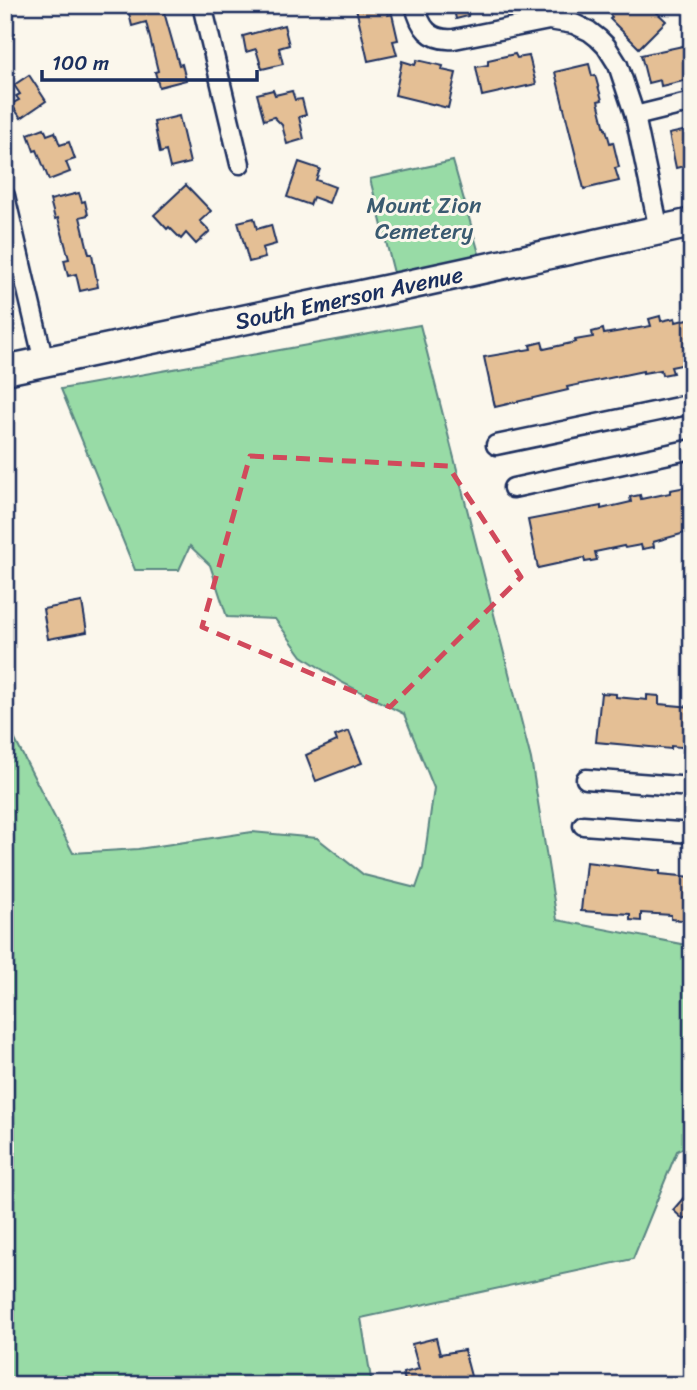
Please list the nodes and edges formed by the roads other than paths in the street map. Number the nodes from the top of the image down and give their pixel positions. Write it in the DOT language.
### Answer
graph roads {
  1 [pos="202,5"];
  2 [pos="415,5"];
  3 [pos="692,102"];
  4 [pos="635,116"];
  5 [pos="240,164"];
  6 [pos="5,196"];
  7 [pos="692,223"];
  8 [pos="659,230"];
  9 [pos="44,362"];
  10 [pos="5,370"];
  11 [pos="692,404"];
  12 [pos="496,444"];
  13 [pos="692,449"];
  14 [pos="513,488"];
  15 [pos="586,779"];
  16 [pos="692,787"];
  17 [pos="583,825"];
  18 [pos="692,833"];
  1 -- 5 [label="street"];
  2 -- 4 [label="street"];
  3 -- 4 [label="street"];
  4 -- 8 [label="street"];
  6 -- 9 [label="street"];
  7 -- 8 [label="main road, South Emerson Avenue"];
  8 -- 9 [label="main road, South Emerson Avenue"];
  9 -- 10 [label="main road, South Emerson Avenue"];
  11 -- 12 [label="street"];
  13 -- 14 [label="street"];
  15 -- 16 [label="street"];
  17 -- 18 [label="street"];
}
